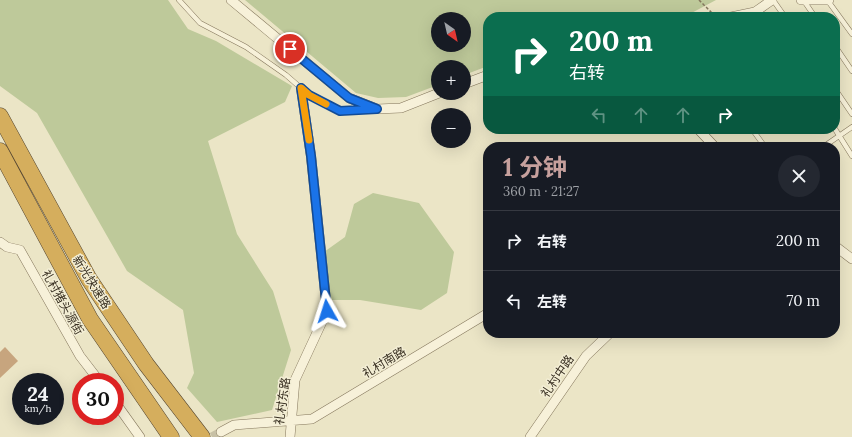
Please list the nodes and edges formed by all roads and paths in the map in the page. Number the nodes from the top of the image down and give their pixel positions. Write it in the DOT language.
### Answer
graph roads {
  1 [pos="179,0"];
  2 [pos="231,0"];
  3 [pos="699,0"];
  4 [pos="773,0"];
  5 [pos="829,0"];
  6 [pos="803,1"];
  7 [pos="711,12"];
  8 [pos="759,12"];
  9 [pos="781,12"];
  10 [pos="811,12"];
  11 [pos="837,12"];
  12 [pos="840,16"];
  13 [pos="852,34"];
  14 [pos="840,53"];
  15 [pos="852,71"];
  16 [pos="483,77"];
  17 [pos="471,81"];
  18 [pos="301,88"];
  19 [pos="431,96"];
  20 [pos="840,96"];
  21 [pos="377,109"];
  22 [pos="852,114"];
  23 [pos="0,116"];
  24 [pos="852,127"];
  25 [pos="703,134"];
  26 [pos="839,136"];
  27 [pos="710,142"];
  28 [pos="830,142"];
  29 [pos="0,151"];
  30 [pos="852,156"];
  31 [pos="0,242"];
  32 [pos="840,250"];
  33 [pos="852,259"];
  34 [pos="483,316"];
  35 [pos="120,326"];
  36 [pos="605,338"];
  37 [pos="93,373"];
  38 [pos="124,415"];
  39 [pos="290,421"];
  40 [pos="217,435"];
  41 [pos="140,437"];
  42 [pos="171,437"];
  43 [pos="202,437"];
  44 [pos="290,437"];
  45 [pos="530,437"];
  1 -- 18 [label="lane"];
  2 -- 21 [label="street"];
  3 -- 7 [label="path"];
  4 -- 8 [label="street"];
  4 -- 9 [label="lane"];
  5 -- 6 [label="street"];
  5 -- 11 [label="lane"];
  6 -- 10 [label="lane"];
  12 -- 13 [label="lane"];
  14 -- 15 [label="lane"];
  16 -- 17 [label="street"];
  18 -- 21 [label="lane"];
  18 -- 39 [label="street, 礼村东路"];
  19 -- 21 [label="street"];
  20 -- 22 [label="lane"];
  23 -- 35 [label="highway, 新光快速路"];
  24 -- 26 [label="lane"];
  25 -- 27 [label="street"];
  26 -- 28 [label="lane"];
  26 -- 30 [label="lane"];
  29 -- 42 [label="highway, 新光快速路"];
  31 -- 37 [label="street, 礼村猪头源街"];
  32 -- 33 [label="street"];
  34 -- 39 [label="street, 礼村南路"];
  35 -- 40 [label="highway"];
  35 -- 43 [label="highway, 新光快速路"];
  36 -- 45 [label="street, 礼村中路"];
  38 -- 41 [label="street"];
  39 -- 40 [label="street, 礼村南路"];
  39 -- 44 [label="street, 礼村东路"];
}
